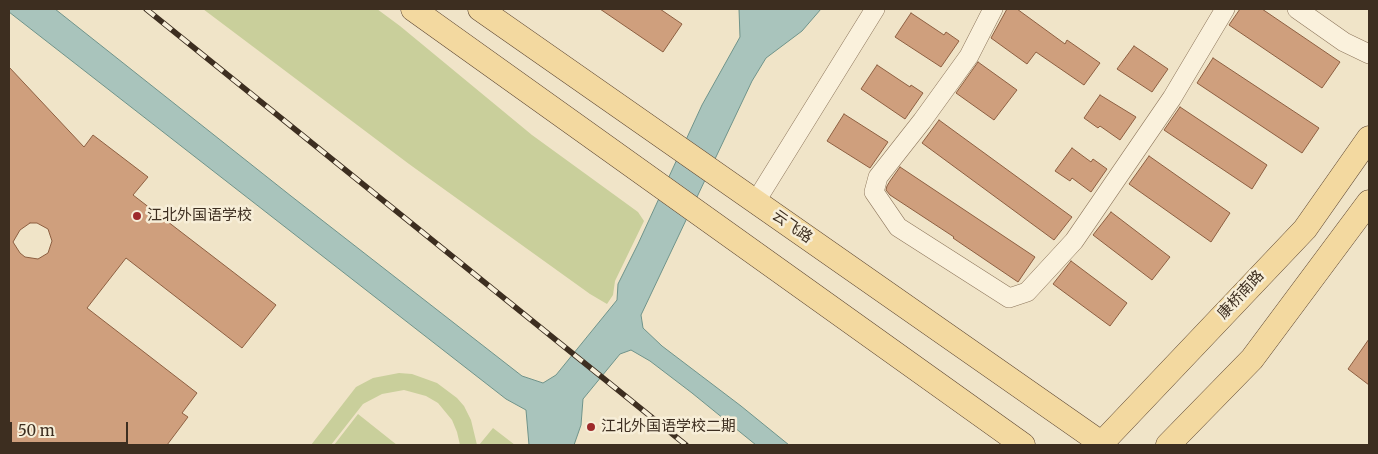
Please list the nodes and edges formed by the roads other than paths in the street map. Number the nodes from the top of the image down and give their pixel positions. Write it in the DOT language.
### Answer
graph roads {
  1 [pos="413,9"];
  2 [pos="480,9"];
  3 [pos="875,9"];
  4 [pos="993,9"];
  5 [pos="1225,9"];
  6 [pos="1297,9"];
  7 [pos="1369,54"];
  8 [pos="1369,138"];
  9 [pos="747,196"];
  10 [pos="1369,202"];
  11 [pos="1023,445"];
  12 [pos="1102,445"];
  13 [pos="1168,445"];
  1 -- 11 [label="main road"];
  2 -- 9 [label="main road, 云飞路"];
  3 -- 9 [label="street"];
  4 -- 5 [label="street"];
  6 -- 7 [label="street"];
  8 -- 12 [label="main road, 康桥南路"];
  9 -- 12 [label="main road, 云飞路"];
  10 -- 13 [label="main road"];
}
